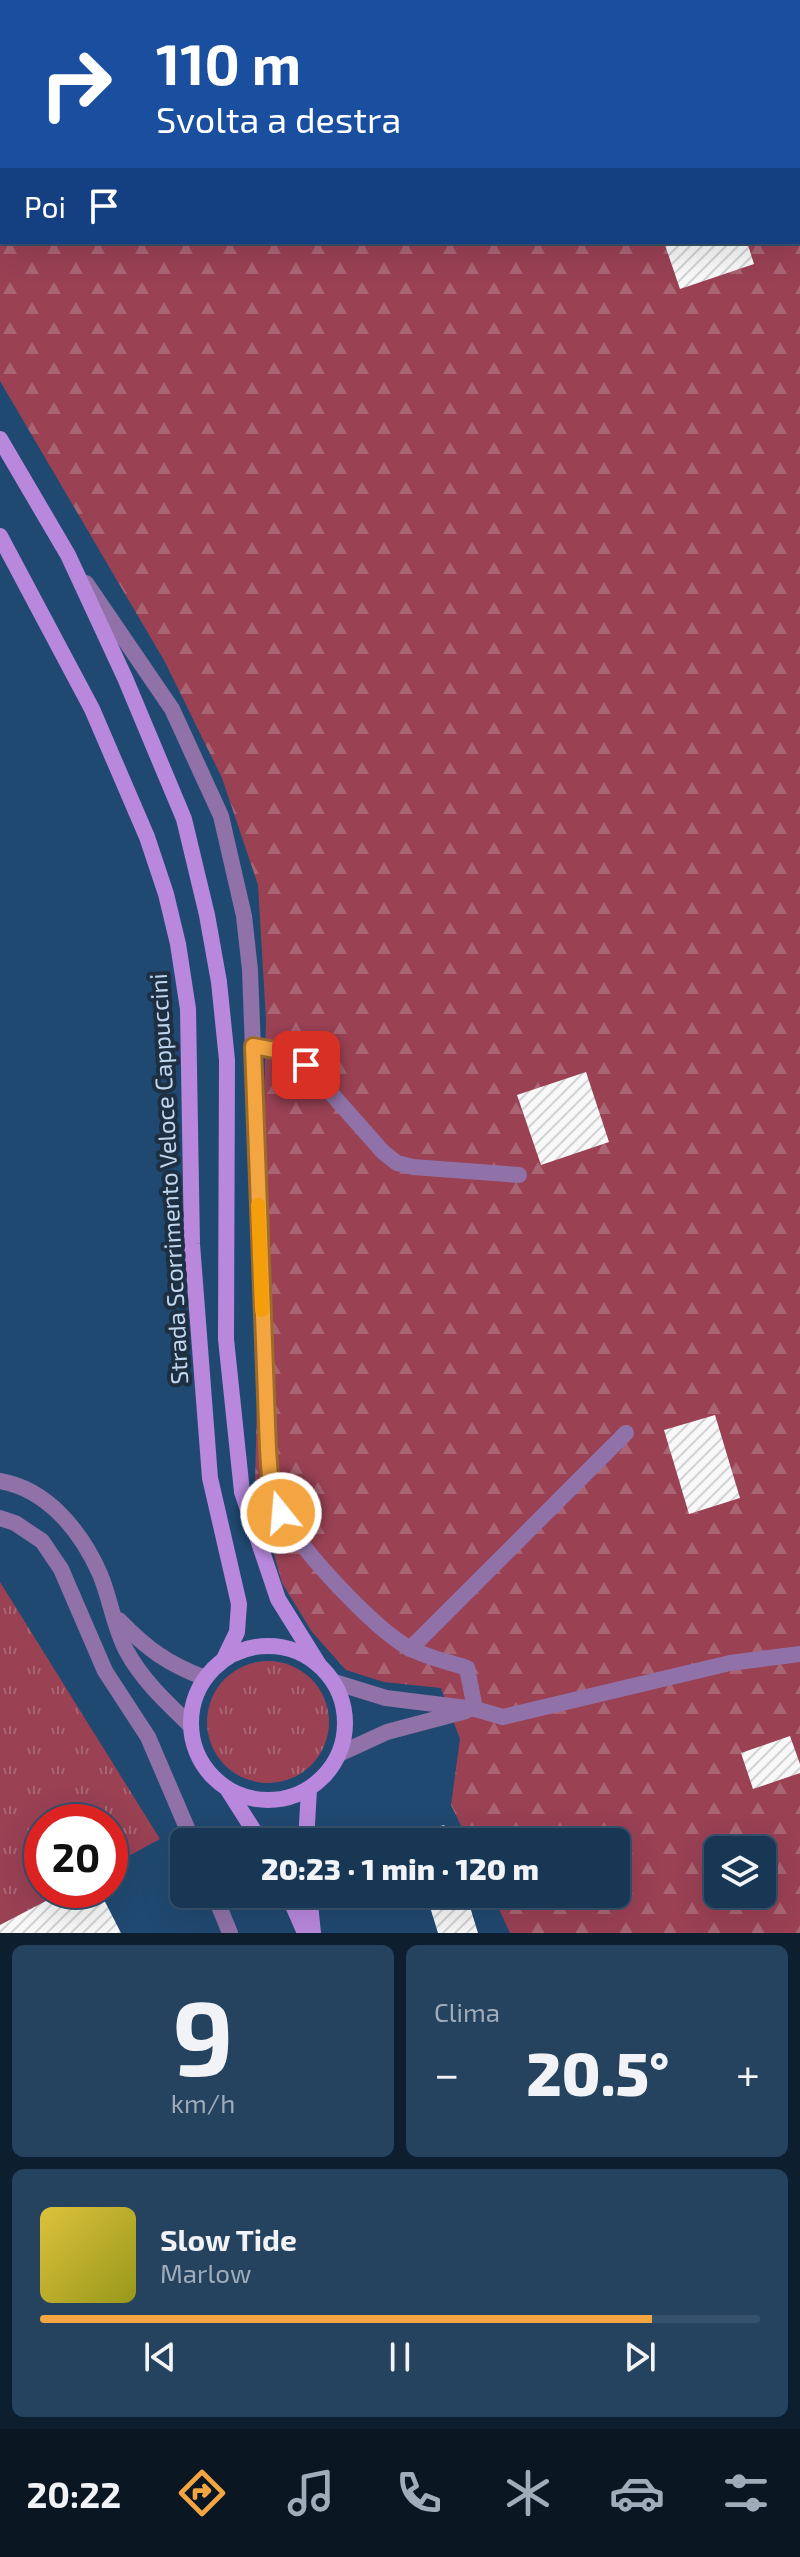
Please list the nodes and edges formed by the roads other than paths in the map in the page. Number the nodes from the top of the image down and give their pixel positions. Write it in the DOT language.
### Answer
graph roads {
  1 [pos="0,439"];
  2 [pos="0,536"];
  3 [pos="68,555"];
  4 [pos="253,1046"];
  5 [pos="519,1175"];
  6 [pos="626,1433"];
  7 [pos="0,1481"];
  8 [pos="0,1518"];
  9 [pos="115,1616"];
  10 [pos="410,1649"];
  11 [pos="800,1654"];
  12 [pos="224,1659"];
  13 [pos="319,1665"];
  14 [pos="205,1678"];
  15 [pos="334,1682"];
  16 [pos="475,1709"];
  17 [pos="190,1725"];
  18 [pos="339,1754"];
  19 [pos="309,1789"];
  20 [pos="228,1790"];
  21 [pos="187,1828"];
  22 [pos="252,1828"];
  23 [pos="307,1828"];
  24 [pos="220,1908"];
  25 [pos="294,1908"];
  26 [pos="310,1908"];
  27 [pos="230,1933"];
  28 [pos="305,1933"];
  29 [pos="313,1933"];
  1 -- 3 [label="main road, Strada Scorrimento Veloce Cappuccini"];
  2 -- 12 [label="main road, Strada Scorrimento Veloce Cappuccini"];
  3 -- 4 [label="street"];
  3 -- 13 [label="main road, Strada Scorrimento Veloce Cappuccini"];
  4 -- 5 [label="street"];
  4 -- 10 [label="street"];
  6 -- 10 [label="street"];
  7 -- 9 [label="street"];
  8 -- 21 [label="street"];
  9 -- 14 [label="street"];
  9 -- 17 [label="street"];
  10 -- 16 [label="street"];
  11 -- 16 [label="street"];
  12 -- 13 [label="main road"];
  12 -- 14 [label="main road"];
  13 -- 15 [label="main road"];
  14 -- 17 [label="main road"];
  15 -- 16 [label="street"];
  15 -- 18 [label="main road"];
  16 -- 18 [label="street"];
  17 -- 20 [label="main road"];
  18 -- 19 [label="main road"];
  19 -- 20 [label="main road"];
  19 -- 23 [label="main road"];
  20 -- 22 [label="main road"];
  24 -- 27 [label="street"];
  25 -- 28 [label="main road"];
  26 -- 29 [label="main road"];
}
